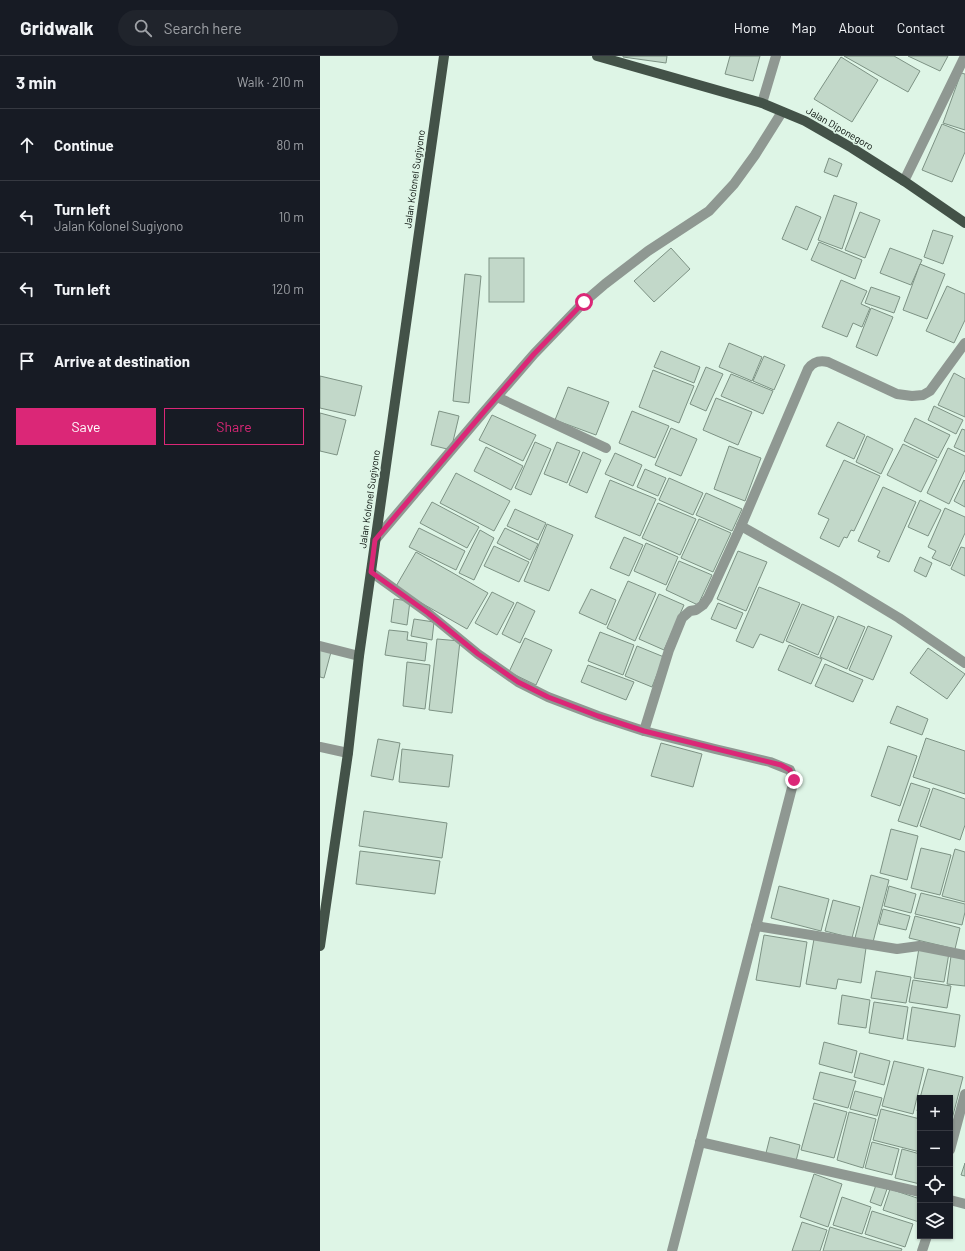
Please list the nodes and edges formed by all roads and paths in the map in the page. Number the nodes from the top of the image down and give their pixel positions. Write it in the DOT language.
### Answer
graph roads {
  1 [pos="444,56"];
  2 [pos="598,56"];
  3 [pos="776,56"];
  4 [pos="964,59"];
  5 [pos="762,103"];
  6 [pos="782,112"];
  7 [pos="904,181"];
  8 [pos="965,223"];
  9 [pos="965,343"];
  10 [pos="497,397"];
  11 [pos="606,448"];
  12 [pos="741,526"];
  13 [pos="375,540"];
  14 [pos="371,572"];
  15 [pos="320,646"];
  16 [pos="359,656"];
  17 [pos="963,658"];
  18 [pos="644,731"];
  19 [pos="320,747"];
  20 [pos="348,753"];
  21 [pos="756,926"];
  22 [pos="320,946"];
  23 [pos="965,955"];
  24 [pos="965,1094"];
  25 [pos="953,1139"];
  26 [pos="700,1142"];
  27 [pos="917,1191"];
  28 [pos="953,1201"];
  29 [pos="965,1204"];
  30 [pos="926,1239"];
  31 [pos="672,1251"];
  32 [pos="922,1251"];
  1 -- 13 [label="main road, Jalan Kolonel Sugiyono"];
  2 -- 5 [label="main road, Jalan Diponegoro"];
  3 -- 5 [label="street"];
  4 -- 7 [label="street"];
  5 -- 6 [label="main road, Jalan Diponegoro"];
  6 -- 7 [label="main road, Jalan Diponegoro"];
  6 -- 10 [label="street"];
  7 -- 8 [label="main road, Jalan Diponegoro"];
  9 -- 12 [label="street"];
  10 -- 11 [label="street"];
  10 -- 13 [label="street"];
  12 -- 17 [label="street"];
  12 -- 18 [label="street"];
  13 -- 14 [label="main road, Jalan Kolonel Sugiyono"];
  14 -- 16 [label="main road, Jalan Kolonel Sugiyono"];
  14 -- 18 [label="street"];
  15 -- 16 [label="street"];
  16 -- 20 [label="main road, Jalan Kolonel Sugiyono"];
  18 -- 21 [label="street"];
  19 -- 20 [label="street"];
  20 -- 22 [label="main road, Jalan Kolonel Sugiyono"];
  21 -- 23 [label="street"];
  21 -- 26 [label="street"];
  24 -- 25 [label="street"];
  26 -- 27 [label="street"];
  26 -- 31 [label="street"];
  28 -- 29 [label="street"];
  30 -- 32 [label="street"];
}
